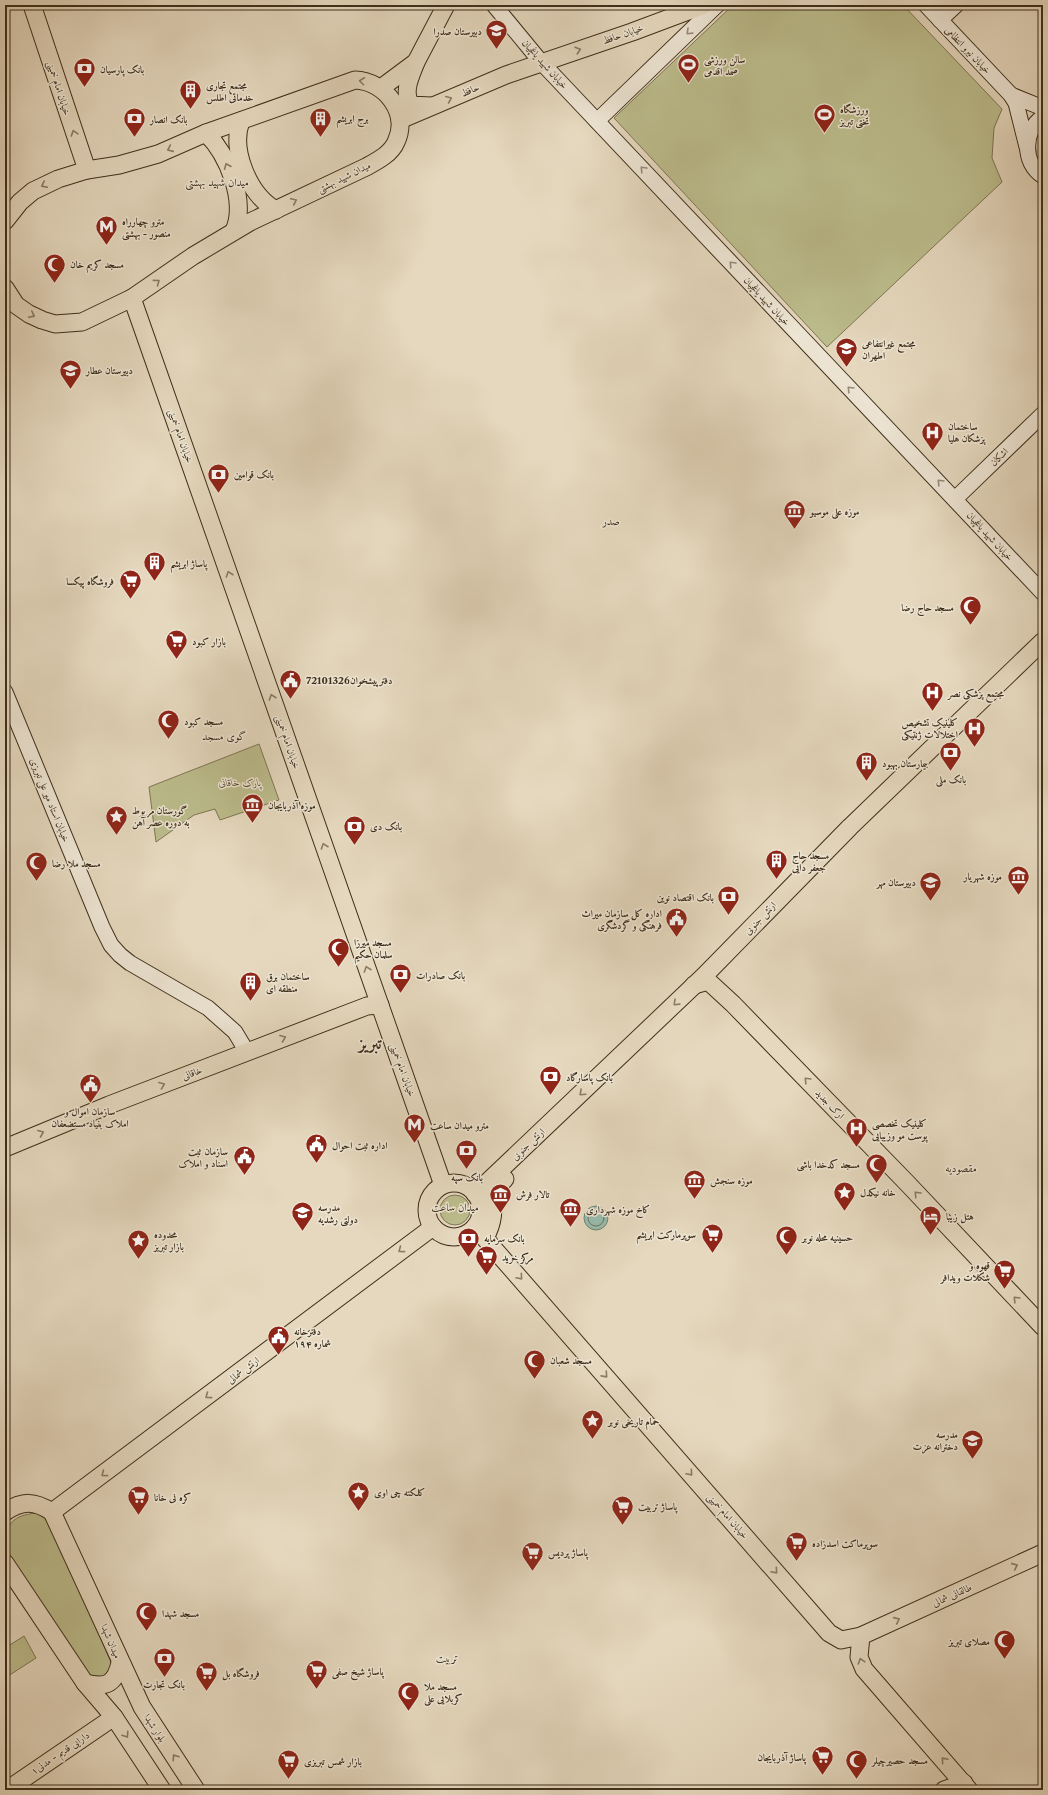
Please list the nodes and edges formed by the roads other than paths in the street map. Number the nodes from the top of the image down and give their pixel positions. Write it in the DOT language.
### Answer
graph roads {
  1 [pos="32,5"];
  2 [pos="446,5"];
  3 [pos="494,5"];
  4 [pos="704,5"];
  5 [pos="717,5"];
  6 [pos="926,5"];
  7 [pos="956,5"];
  8 [pos="940,20"];
  9 [pos="416,62"];
  10 [pos="541,62"];
  11 [pos="381,88"];
  12 [pos="1011,95"];
  13 [pos="431,106"];
  14 [pos="1043,108"];
  15 [pos="1043,117"];
  16 [pos="400,120"];
  17 [pos="241,121"];
  18 [pos="597,121"];
  19 [pos="206,133"];
  20 [pos="1027,147"];
  21 [pos="87,170"];
  22 [pos="1043,176"];
  23 [pos="276,210"];
  24 [pos="5,221"];
  25 [pos="234,231"];
  26 [pos="5,288"];
  27 [pos="132,298"];
  28 [pos="1043,414"];
  29 [pos="955,499"];
  30 [pos="1043,593"];
  31 [pos="1043,642"];
  32 [pos="1043,656"];
  33 [pos="5,692"];
  34 [pos="712,984"];
  35 [pos="694,985"];
  36 [pos="374,1006"];
  37 [pos="247,1052"];
  38 [pos="553,1120"];
  39 [pos="5,1148"];
  40 [pos="443,1185"];
  41 [pos="475,1194"];
  42 [pos="433,1227"];
  43 [pos="480,1233"];
  44 [pos="1043,1327"];
  45 [pos="5,1497"];
  46 [pos="28,1503"];
  47 [pos="5,1512"];
  48 [pos="52,1512"];
  49 [pos="1043,1553"];
  50 [pos="5,1563"];
  51 [pos="861,1636"];
  52 [pos="120,1663"];
  53 [pos="84,1683"];
  54 [pos="114,1717"];
  55 [pos="958,1787"];
  56 [pos="7,1790"];
  57 [pos="162,1790"];
  58 [pos="196,1790"];
  21 -- 1 [label="main road, خیابان امام خمینی, one-way"];
  2 -- 9 [label="main road"];
  3 -- 10 [label="main road, خیابان شهید یاغچیان"];
  10 -- 4 [label="main road, خیابان حافظ, one-way"];
  5 -- 18 [label="main road, one-way"];
  6 -- 8 [label="main road, خیابان نیرو انتظامی"];
  7 -- 8 [label="main road"];
  8 -- 12 [label="main road, خیابان نیرو انتظامی"];
  9 -- 11 [label="main road"];
  9 -- 13 [label="main road"];
  13 -- 10 [label="main road, حافظ, one-way"];
  10 -- 18 [label="main road, خیابان شهید یاغچیان"];
  11 -- 16 [label="main road"];
  11 -- 17 [label="main road, one-way"];
  12 -- 14 [label="main road, خیابان نیرو انتظامی"];
  12 -- 20 [label="main road, خیابان نیرو انتظامی"];
  13 -- 16 [label="main road, حافظ"];
  15 -- 20 [label="main road"];
  23 -- 16 [label="main road, میدان شهید بهشتی, one-way"];
  17 -- 19 [label="main road"];
  17 -- 23 [label="main road"];
  29 -- 18 [label="main road, خیابان شهید یاغچیان, one-way"];
  19 -- 21 [label="main road, one-way"];
  25 -- 19 [label="main road, one-way"];
  20 -- 22 [label="main road, خیابان نیرو انتظامی"];
  21 -- 24 [label="main road, one-way"];
  23 -- 25 [label="main road, میدان شهید بهشتی"];
  27 -- 25 [label="main road, میدان شهید بهشتی, one-way"];
  26 -- 27 [label="main road, میدان شهید بهشتی, one-way"];
  36 -- 27 [label="main road, خیابان امام خمینی, one-way"];
  28 -- 29 [label="main road, اشکان"];
  29 -- 30 [label="main road, خیابان شهید یاغچیان"];
  31 -- 35 [label="main road, ارتش جنوبی"];
  32 -- 34 [label="main road, ارتش جنوبی"];
  33 -- 37 [label="main road, خیابان استاد میر علی تبریزی"];
  34 -- 35 [label="main road"];
  44 -- 34 [label="main road, ارک جدید, one-way"];
  35 -- 38 [label="main road, ارتش جنوبی, one-way"];
  37 -- 36 [label="main road, خاقانی, one-way"];
  36 -- 40 [label="main road, خیابان امام خمینی"];
  39 -- 37 [label="main road, خاقانی, one-way"];
  38 -- 41 [label="main road, ارتش جنوبی"];
  38 -- 43 [label="main road"];
  40 -- 41 [label="main road"];
  40 -- 42 [label="main road"];
  41 -- 43 [label="main road"];
  42 -- 43 [label="main road"];
  42 -- 48 [label="main road, ارتش شمالی, one-way"];
  43 -- 51 [label="main road, خیابان امام خمینی, one-way"];
  45 -- 46 [label="main road"];
  46 -- 47 [label="main road"];
  46 -- 48 [label="main road"];
  48 -- 52 [label="main road, میدان شهدا"];
  51 -- 49 [label="main road, طالقانی شمالی, one-way"];
  50 -- 53 [label="main road"];
  55 -- 51 [label="main road, one-way"];
  52 -- 53 [label="main road, میدان شهدا"];
  58 -- 52 [label="main road, بلوار شهدا, one-way"];
  53 -- 54 [label="main road"];
  54 -- 56 [label="main road, دارایی قدیم - مدنی۱"];
  54 -- 57 [label="main road, one-way"];
}
